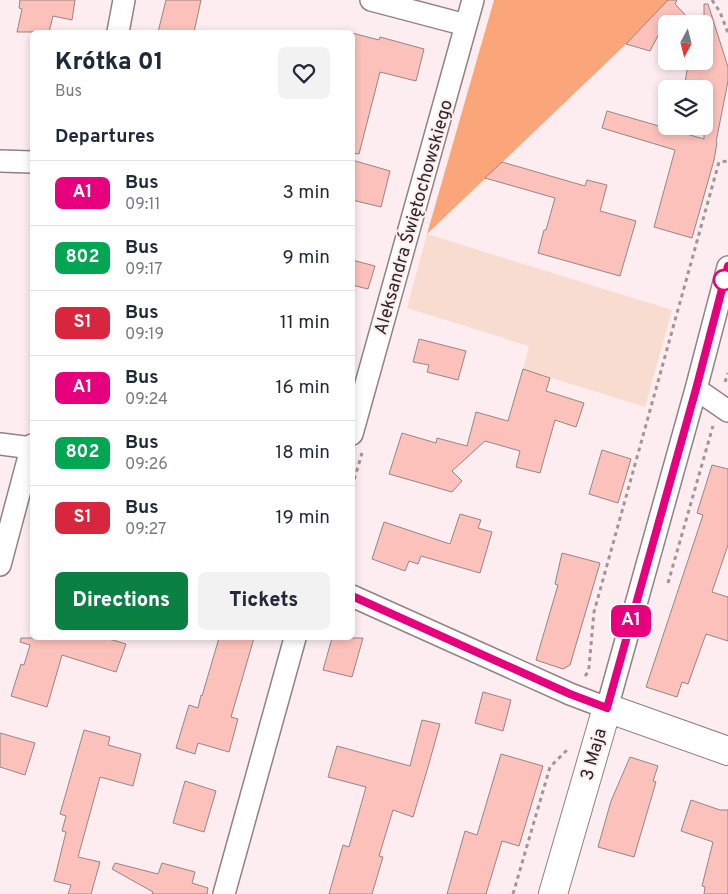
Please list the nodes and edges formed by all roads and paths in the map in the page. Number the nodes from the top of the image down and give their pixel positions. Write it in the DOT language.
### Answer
graph roads {
  1 [pos="124,0"];
  2 [pos="371,0"];
  3 [pos="473,0"];
  4 [pos="712,0"];
  5 [pos="466,26"];
  6 [pos="118,30"];
  7 [pos="728,33"];
  8 [pos="728,160"];
  9 [pos="0,161"];
  10 [pos="30,162"];
  11 [pos="728,266"];
  12 [pos="728,372"];
  13 [pos="696,389"];
  14 [pos="724,408"];
  15 [pos="355,423"];
  16 [pos="0,444"];
  17 [pos="30,447"];
  18 [pos="30,454"];
  19 [pos="0,565"];
  20 [pos="667,585"];
  21 [pos="355,597"];
  22 [pos="294,640"];
  23 [pos="589,667"];
  24 [pos="607,708"];
  25 [pos="568,749"];
  26 [pos="728,751"];
  27 [pos="224,894"];
  28 [pos="513,894"];
  29 [pos="553,894"];
  1 -- 6 [label="street"];
  2 -- 5 [label="street"];
  3 -- 5 [label="street, Aleksandra Świętochowskiego"];
  4 -- 7 [label="path"];
  5 -- 15 [label="street, Aleksandra Świętochowskiego"];
  8 -- 23 [label="path"];
  9 -- 10 [label="street"];
  11 -- 13 [label="street, 3 Maja"];
  12 -- 14 [label="path"];
  13 -- 14 [label="street"];
  13 -- 24 [label="street, 3 Maja"];
  14 -- 20 [label="path"];
  16 -- 17 [label="street"];
  18 -- 19 [label="street"];
  21 -- 24 [label="street"];
  22 -- 27 [label="street"];
  24 -- 26 [label="street"];
  24 -- 29 [label="street, 3 Maja"];
  25 -- 28 [label="path"];
}
